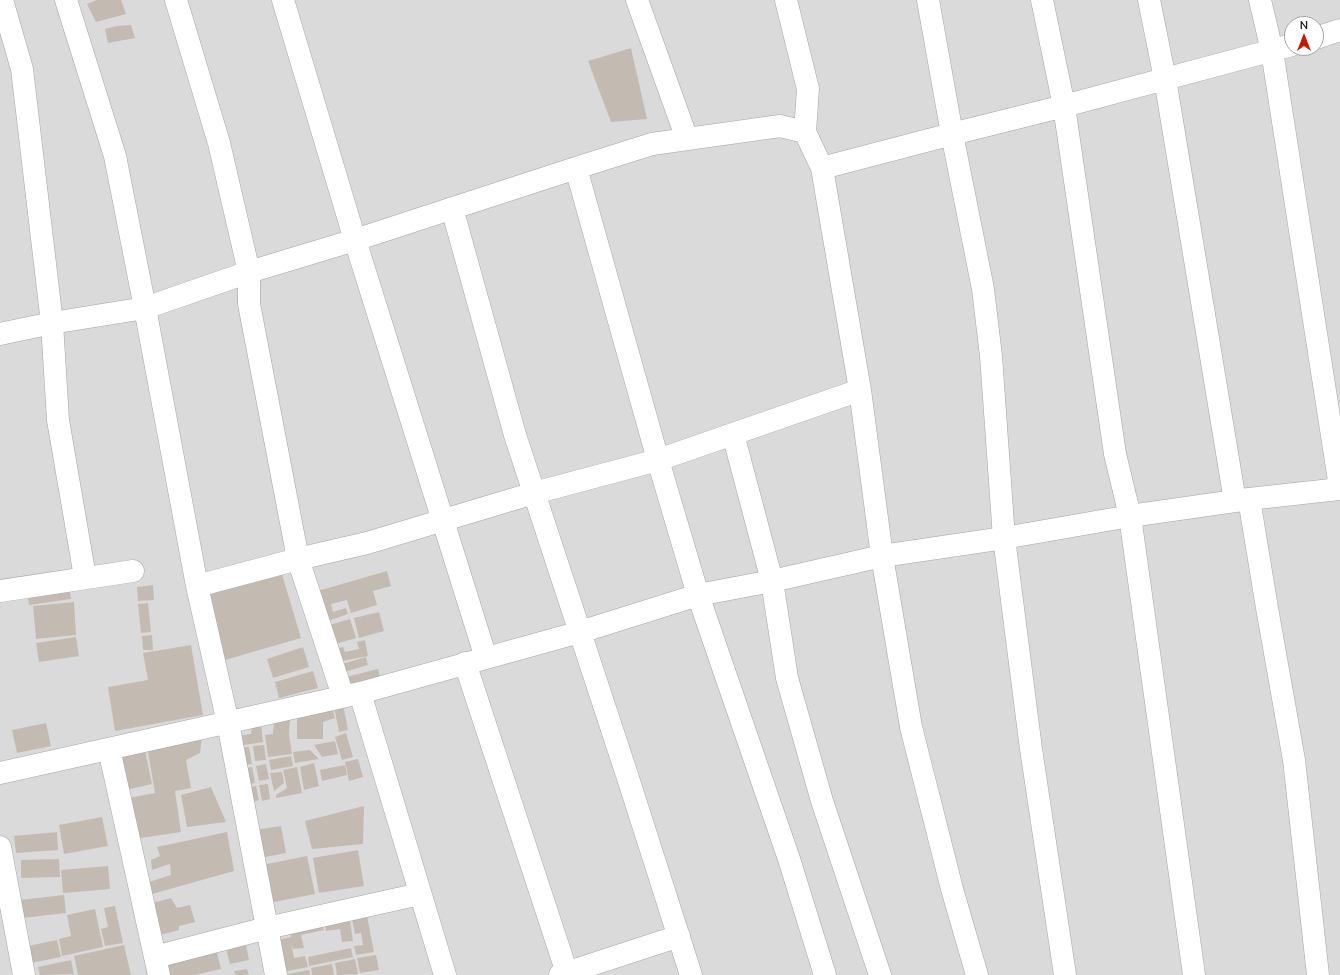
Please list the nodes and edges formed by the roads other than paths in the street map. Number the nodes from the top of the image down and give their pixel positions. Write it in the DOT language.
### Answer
graph roads {
  1 [pos="2,0"];
  2 [pos="66,0"];
  3 [pos="176,0"];
  4 [pos="283,0"];
  5 [pos="637,0"];
  6 [pos="786,0"];
  7 [pos="928,0"];
  8 [pos="1042,0"];
  9 [pos="1148,0"];
  10 [pos="1260,0"];
  11 [pos="1340,30"];
  12 [pos="1324,35"];
  13 [pos="1282,48"];
  14 [pos="1165,78"];
  15 [pos="1064,106"];
  16 [pos="805,132"];
  17 [pos="952,134"];
  18 [pos="686,139"];
  19 [pos="576,168"];
  20 [pos="822,168"];
  21 [pos="452,208"];
  22 [pos="355,240"];
  23 [pos="249,272"];
  24 [pos="146,308"];
  25 [pos="52,323"];
  26 [pos="0,334"];
  27 [pos="860,390"];
  28 [pos="733,434"];
  29 [pos="658,460"];
  30 [pos="1340,488"];
  31 [pos="534,493"];
  32 [pos="1242,500"];
  33 [pos="1130,516"];
  34 [pos="442,520"];
  35 [pos="1004,538"];
  36 [pos="882,556"];
  37 [pos="298,559"];
  38 [pos="133,571"];
  39 [pos="85,577"];
  40 [pos="772,581"];
  41 [pos="197,586"];
  42 [pos="0,591"];
  43 [pos="698,595"];
  44 [pos="580,632"];
  45 [pos="486,658"];
  46 [pos="465,663"];
  47 [pos="352,694"];
  48 [pos="228,723"];
  49 [pos="109,749"];
  50 [pos="0,773"];
  51 [pos="0,847"];
  52 [pos="420,894"];
  53 [pos="267,928"];
  54 [pos="679,936"];
  55 [pos="157,966"];
  56 [pos="563,974"];
  57 [pos="24,975"];
  58 [pos="276,975"];
  59 [pos="445,975"];
  60 [pos="691,975"];
  61 [pos="825,975"];
  62 [pos="880,975"];
  63 [pos="976,975"];
  64 [pos="1065,975"];
  65 [pos="1194,975"];
  66 [pos="1318,975"];
  1 -- 25 [label="street"];
  2 -- 24 [label="street"];
  3 -- 23 [label="street"];
  4 -- 22 [label="street"];
  5 -- 18 [label="street"];
  6 -- 16 [label="street"];
  7 -- 17 [label="street"];
  8 -- 15 [label="street"];
  9 -- 14 [label="street"];
  10 -- 13 [label="street"];
  11 -- 12 [label="street"];
  13 -- 14 [label="street"];
  13 -- 30 [label="street"];
  14 -- 15 [label="street"];
  14 -- 32 [label="street"];
  15 -- 17 [label="street"];
  15 -- 33 [label="street"];
  16 -- 18 [label="street"];
  16 -- 20 [label="street"];
  17 -- 20 [label="street"];
  17 -- 35 [label="street"];
  18 -- 19 [label="street"];
  19 -- 21 [label="street"];
  19 -- 29 [label="street"];
  20 -- 27 [label="street"];
  21 -- 22 [label="street"];
  21 -- 31 [label="street"];
  22 -- 23 [label="street"];
  22 -- 34 [label="street"];
  23 -- 24 [label="street"];
  23 -- 37 [label="street"];
  24 -- 25 [label="street"];
  24 -- 41 [label="street"];
  25 -- 26 [label="street"];
  25 -- 39 [label="street"];
  27 -- 28 [label="street"];
  27 -- 36 [label="street"];
  28 -- 29 [label="street"];
  28 -- 40 [label="street"];
  29 -- 31 [label="street"];
  29 -- 43 [label="street"];
  30 -- 32 [label="street"];
  31 -- 34 [label="street"];
  31 -- 44 [label="street"];
  32 -- 33 [label="street"];
  32 -- 66 [label="street"];
  33 -- 35 [label="street"];
  33 -- 65 [label="street"];
  34 -- 37 [label="street"];
  34 -- 45 [label="street"];
  35 -- 36 [label="street"];
  35 -- 64 [label="street"];
  36 -- 40 [label="street"];
  36 -- 63 [label="street"];
  37 -- 41 [label="street"];
  37 -- 47 [label="street"];
  38 -- 39 [label="street"];
  39 -- 42 [label="street"];
  40 -- 43 [label="street"];
  40 -- 62 [label="street"];
  41 -- 48 [label="street"];
  43 -- 44 [label="street"];
  43 -- 61 [label="street"];
  44 -- 45 [label="street"];
  44 -- 54 [label="street"];
  45 -- 46 [label="street"];
  46 -- 47 [label="street"];
  46 -- 56 [label="street"];
  47 -- 48 [label="street"];
  47 -- 52 [label="street"];
  48 -- 49 [label="street"];
  48 -- 53 [label="street"];
  49 -- 50 [label="street"];
  49 -- 55 [label="street"];
  51 -- 57 [label="street"];
  52 -- 53 [label="street"];
  52 -- 59 [label="street"];
  53 -- 55 [label="street"];
  53 -- 58 [label="street"];
  54 -- 56 [label="street"];
  54 -- 60 [label="street"];
}
